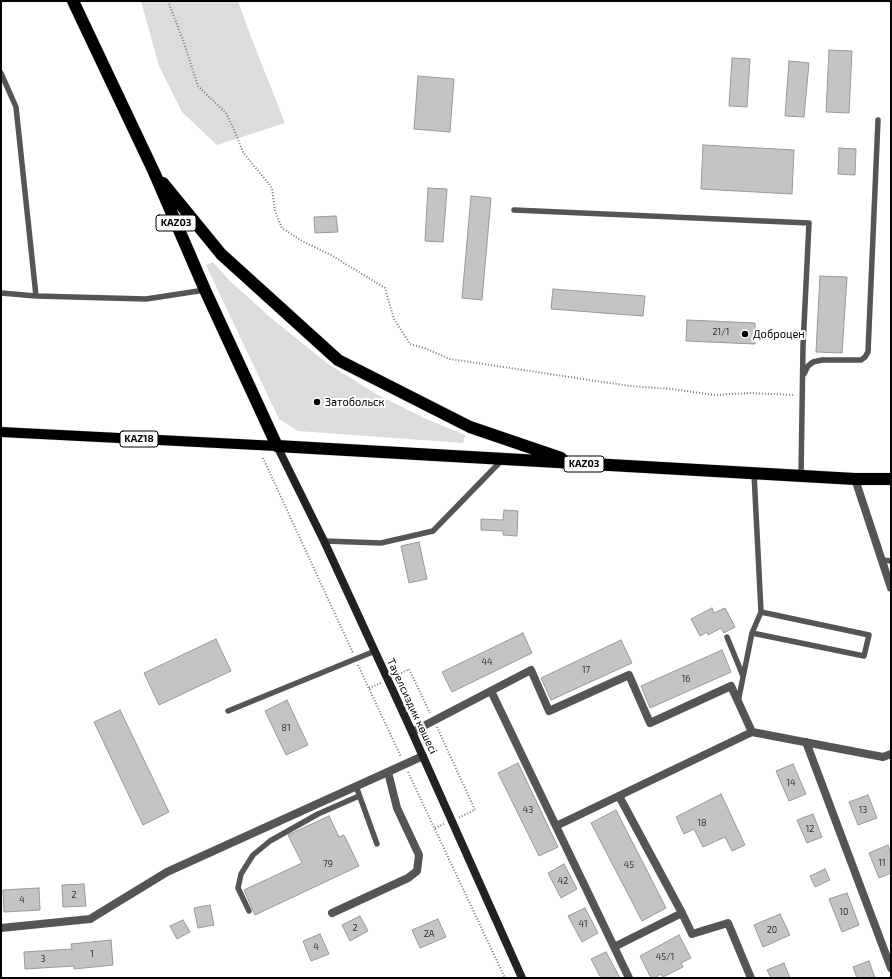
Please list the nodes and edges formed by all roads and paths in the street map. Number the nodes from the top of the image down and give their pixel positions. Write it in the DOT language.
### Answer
graph roads {
  1 [pos="73,1"];
  2 [pos="168,1"];
  3 [pos="1,73"];
  4 [pos="878,120"];
  5 [pos="154,172"];
  6 [pos="514,210"];
  7 [pos="205,290"];
  8 [pos="1,293"];
  9 [pos="36,296"];
  10 [pos="803,376"];
  11 [pos="802,397"];
  12 [pos="1,432"];
  13 [pos="277,446"];
  14 [pos="263,458"];
  15 [pos="503,458"];
  16 [pos="578,463"];
  17 [pos="754,473"];
  18 [pos="801,476"];
  19 [pos="855,479"];
  20 [pos="891,479"];
  21 [pos="324,542"];
  22 [pos="882,560"];
  23 [pos="891,561"];
  24 [pos="891,588"];
  25 [pos="761,612"];
  26 [pos="752,633"];
  27 [pos="728,637"];
  28 [pos="375,651"];
  29 [pos="355,659"];
  30 [pos="743,676"];
  31 [pos="388,680"];
  32 [pos="369,688"];
  33 [pos="491,691"];
  34 [pos="738,702"];
  35 [pos="228,711"];
  36 [pos="434,721"];
  37 [pos="412,732"];
  38 [pos="752,732"];
  39 [pos="806,742"];
  40 [pos="891,754"];
  41 [pos="423,756"];
  42 [pos="405,764"];
  43 [pos="388,772"];
  44 [pos="356,786"];
  45 [pos="359,796"];
  46 [pos="618,796"];
  47 [pos="452,821"];
  48 [pos="556,826"];
  49 [pos="435,828"];
  50 [pos="377,844"];
  51 [pos="249,911"];
  52 [pos="332,913"];
  53 [pos="682,913"];
  54 [pos="1,928"];
  55 [pos="614,946"];
  56 [pos="891,968"];
  57 [pos="504,978"];
  58 [pos="522,978"];
  59 [pos="629,978"];
  60 [pos="751,978"];
  1 -- 5 [label="highway, KАZ03"];
  2 -- 11 [label="path"];
  3 -- 9 [label="lane"];
  4 -- 10 [label="lane"];
  5 -- 7 [label="highway, KАZ03"];
  5 -- 16 [label="highway, KАZ03"];
  6 -- 10 [label="lane"];
  7 -- 9 [label="lane"];
  7 -- 13 [label="highway, KАZ03"];
  8 -- 9 [label="lane"];
  10 -- 11 [label="lane"];
  11 -- 18 [label="lane"];
  12 -- 13 [label="main road, KAZ18"];
  13 -- 15 [label="highway, KАZ03"];
  13 -- 21 [label="street, Тауелсиздик көшесі"];
  14 -- 29 [label="path"];
  15 -- 16 [label="highway, KАZ03"];
  15 -- 21 [label="lane"];
  16 -- 17 [label="highway, KАZ03"];
  17 -- 18 [label="highway, KАZ03"];
  17 -- 25 [label="lane"];
  18 -- 19 [label="highway, KАZ03"];
  19 -- 20 [label="highway, KАZ03"];
  19 -- 22 [label="street"];
  21 -- 28 [label="street, Тауелсиздик көшесі"];
  22 -- 23 [label="lane"];
  22 -- 24 [label="street"];
  25 -- 26 [label="lane"];
  25 -- 26 [label="lane"];
  26 -- 30 [label="lane"];
  27 -- 30 [label="lane"];
  28 -- 29 [label="lane"];
  28 -- 31 [label="street, Тауелсиздик көшесі"];
  29 -- 32 [label="path"];
  29 -- 35 [label="lane"];
  30 -- 34 [label="lane"];
  31 -- 32 [label="path"];
  31 -- 36 [label="path"];
  31 -- 37 [label="street, Тауелсиздик көшесі"];
  32 -- 42 [label="path"];
  33 -- 34 [label="street"];
  33 -- 36 [label="street"];
  33 -- 48 [label="street"];
  34 -- 38 [label="street"];
  36 -- 37 [label="street"];
  36 -- 47 [label="path"];
  37 -- 41 [label="street, Тауелсиздик көшесі"];
  38 -- 39 [label="street"];
  38 -- 46 [label="street"];
  39 -- 40 [label="street"];
  39 -- 56 [label="street"];
  41 -- 42 [label="street"];
  41 -- 47 [label="street, Тауелсиздик көшесі"];
  42 -- 43 [label="street"];
  42 -- 49 [label="path"];
  43 -- 44 [label="street"];
  43 -- 52 [label="street"];
  44 -- 45 [label="lane"];
  44 -- 54 [label="street"];
  45 -- 50 [label="lane"];
  45 -- 51 [label="lane"];
  46 -- 48 [label="street"];
  46 -- 53 [label="street"];
  47 -- 49 [label="path"];
  47 -- 58 [label="street, Тауелсиздик көшесі"];
  48 -- 55 [label="street"];
  49 -- 57 [label="path"];
  53 -- 55 [label="street"];
  53 -- 60 [label="street"];
  55 -- 59 [label="street"];
}
